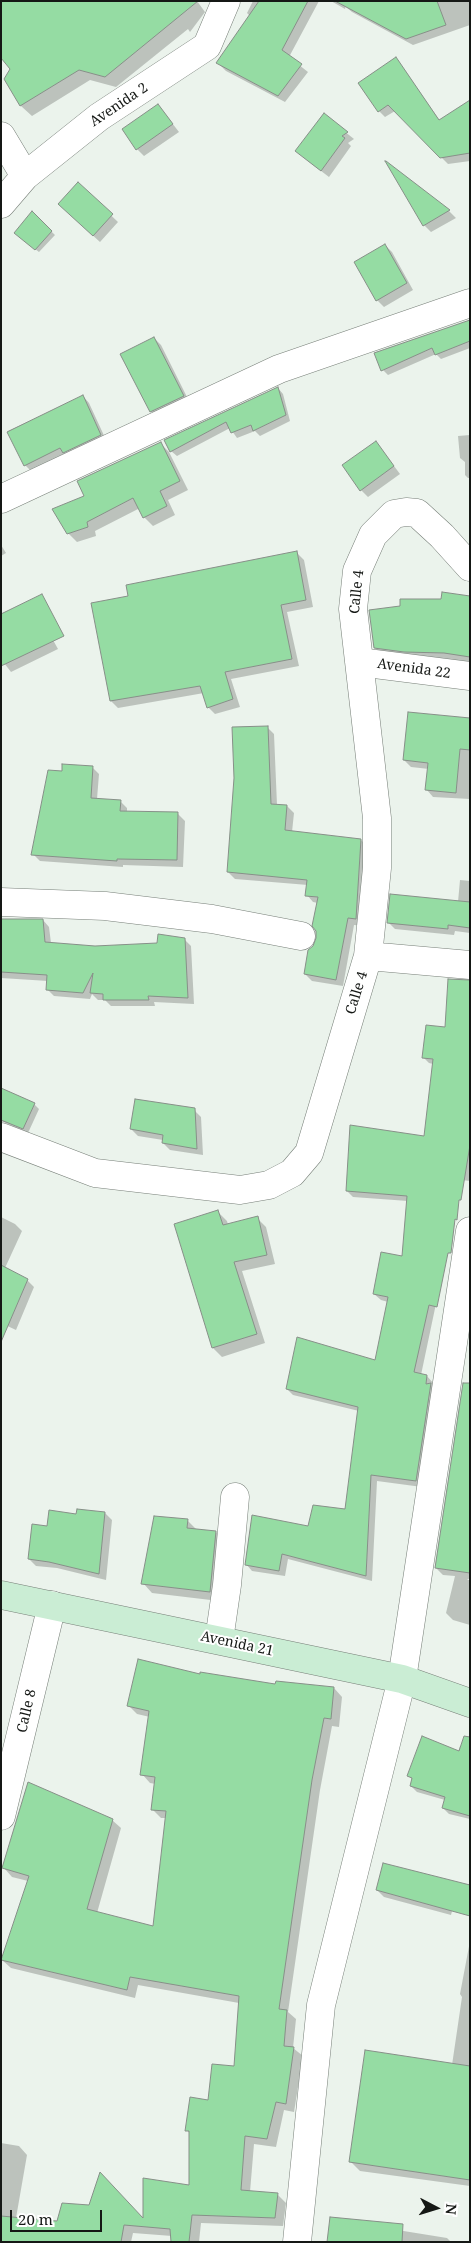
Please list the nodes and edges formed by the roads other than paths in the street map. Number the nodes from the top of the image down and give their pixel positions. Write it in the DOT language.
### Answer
graph roads {
  1 [pos="226,1"];
  2 [pos="1,136"];
  3 [pos="25,176"];
  4 [pos="1,204"];
  5 [pos="470,303"];
  6 [pos="1,499"];
  7 [pos="470,568"];
  8 [pos="358,662"];
  9 [pos="470,676"];
  10 [pos="1,902"];
  11 [pos="301,936"];
  12 [pos="368,956"];
  13 [pos="470,965"];
  14 [pos="1,1137"];
  15 [pos="470,1231"];
  16 [pos="235,1497"];
  17 [pos="8,1602"];
  18 [pos="52,1605"];
  19 [pos="219,1640"];
  20 [pos="402,1679"];
  21 [pos="470,1703"];
  22 [pos="1,1816"];
  23 [pos="297,2242"];
  1 -- 3 [label="street, Avenida 2"];
  2 -- 3 [label="street"];
  3 -- 4 [label="street, Avenida 2"];
  5 -- 6 [label="street"];
  7 -- 8 [label="street, Calle 4"];
  8 -- 9 [label="street, Avenida 22"];
  8 -- 12 [label="street, Calle 4"];
  10 -- 11 [label="street"];
  12 -- 13 [label="street"];
  12 -- 14 [label="street, Calle 4"];
  15 -- 20 [label="street"];
  16 -- 19 [label="street"];
  17 -- 18 [label="main road, Avenida 21"];
  18 -- 19 [label="main road, Avenida 21"];
  18 -- 22 [label="street, Calle 8"];
  19 -- 20 [label="main road, Avenida 21"];
  20 -- 21 [label="main road, Avenida 21"];
  20 -- 23 [label="street"];
}
